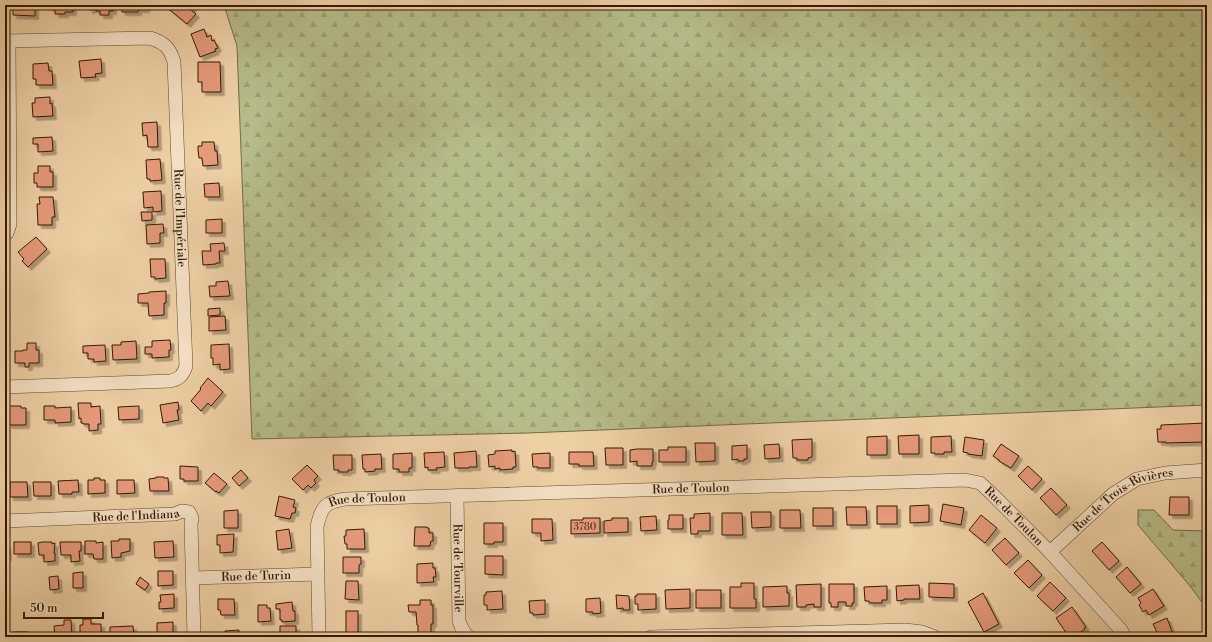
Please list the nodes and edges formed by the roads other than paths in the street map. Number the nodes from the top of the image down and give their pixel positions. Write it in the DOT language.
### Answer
graph roads {
  1 [pos="7,41"];
  2 [pos="5,234"];
  3 [pos="5,387"];
  4 [pos="1207,470"];
  5 [pos="457,496"];
  6 [pos="5,521"];
  7 [pos="1050,552"];
  8 [pos="318,574"];
  9 [pos="193,578"];
  10 [pos="194,637"];
  11 [pos="319,637"];
  12 [pos="469,637"];
  13 [pos="651,637"];
  14 [pos="935,637"];
  15 [pos="1125,637"];
  1 -- 2 [label="street"];
  1 -- 3 [label="street, Rue de l'Impériale"];
  4 -- 7 [label="street, Rue de Trois-Rivières"];
  5 -- 7 [label="street, Rue de Toulon"];
  5 -- 8 [label="street, Rue de Toulon"];
  5 -- 12 [label="street, Rue de Tourville"];
  6 -- 9 [label="street, Rue de l'Indiana"];
  7 -- 15 [label="street, Rue de Toulon"];
  8 -- 9 [label="street, Rue de Turin"];
  8 -- 11 [label="street, Rue de Toulon"];
  9 -- 10 [label="street, Rue de l'Indiana"];
  13 -- 14 [label="street"];
}
